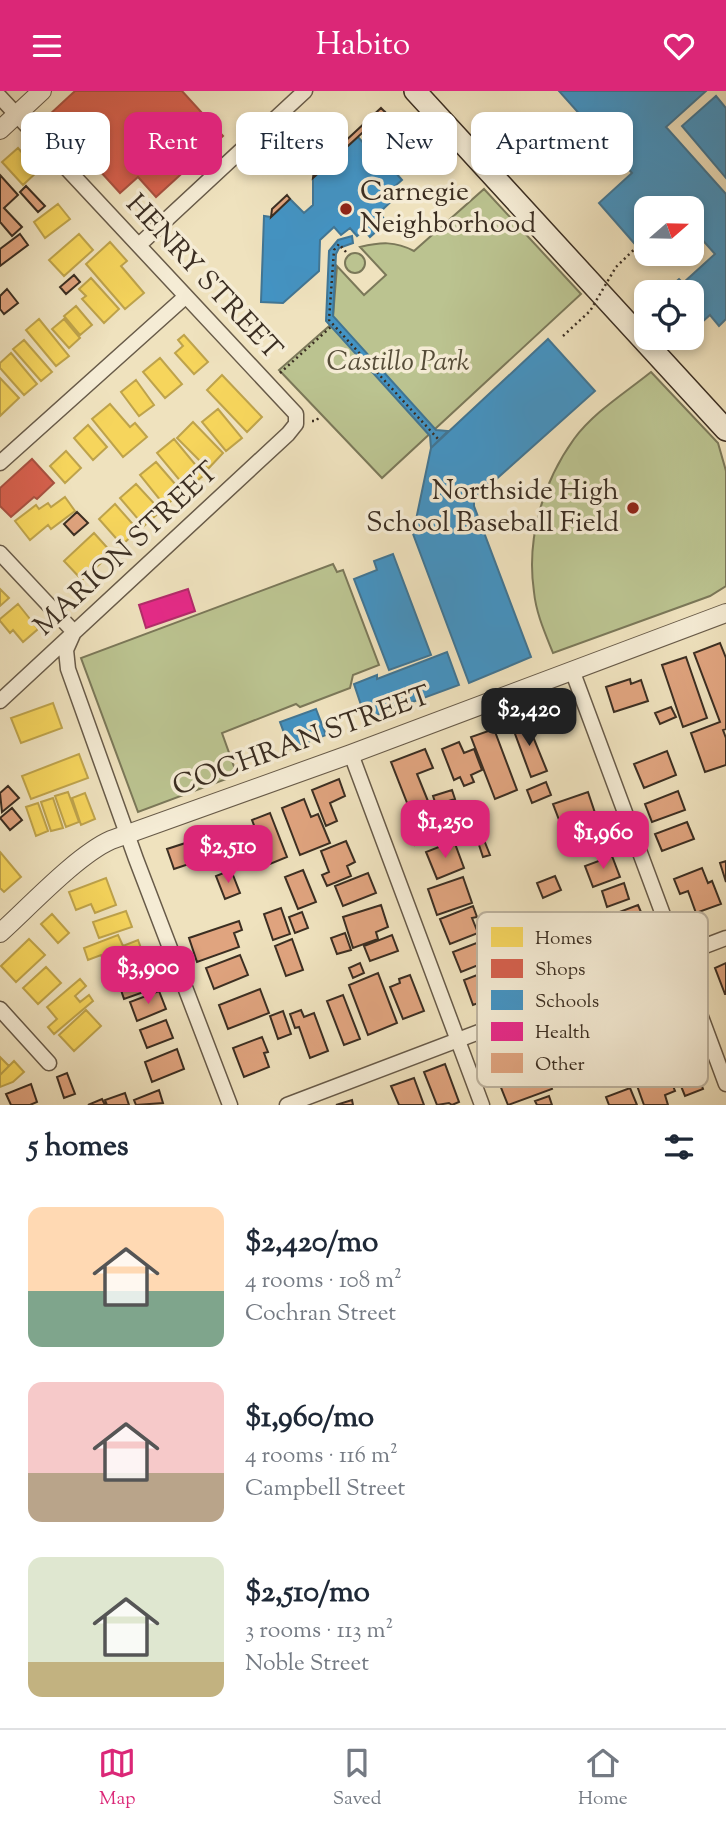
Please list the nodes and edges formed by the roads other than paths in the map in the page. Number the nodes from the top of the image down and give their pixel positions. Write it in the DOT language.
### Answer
graph roads {
  1 [pos="42,91"];
  2 [pos="305,91"];
  3 [pos="415,91"];
  4 [pos="0,97"];
  5 [pos="16,114"];
  6 [pos="0,130"];
  7 [pos="139,245"];
  8 [pos="185,297"];
  9 [pos="726,430"];
  10 [pos="288,434"];
  11 [pos="0,463"];
  12 [pos="0,553"];
  13 [pos="726,613"];
  14 [pos="74,632"];
  15 [pos="572,670"];
  16 [pos="0,701"];
  17 [pos="352,754"];
  18 [pos="127,833"];
  19 [pos="661,912"];
  20 [pos="0,933"];
  21 [pos="726,938"];
  22 [pos="708,945"];
  23 [pos="0,1009"];
  24 [pos="477,1032"];
  25 [pos="708,1037"];
  26 [pos="458,1039"];
  27 [pos="49,1063"];
  28 [pos="726,1084"];
  29 [pos="230,1105"];
  30 [pos="287,1105"];
  31 [pos="482,1105"];
  1 -- 5 [label="street"];
  2 -- 7 [label="street"];
  3 -- 9 [label="main road"];
  4 -- 5 [label="street, HENRY STREET"];
  5 -- 6 [label="street"];
  5 -- 7 [label="street, HENRY STREET"];
  7 -- 8 [label="street, HENRY STREET"];
  8 -- 10 [label="street, HENRY STREET"];
  8 -- 11 [label="street"];
  10 -- 14 [label="street, MARION STREET"];
  12 -- 14 [label="street"];
  13 -- 15 [label="street, COCHRAN STREET"];
  14 -- 16 [label="street, MARION STREET"];
  14 -- 18 [label="street"];
  15 -- 17 [label="street, COCHRAN STREET"];
  15 -- 19 [label="street"];
  17 -- 18 [label="street, COCHRAN STREET"];
  17 -- 26 [label="street"];
  18 -- 20 [label="street, COCHRAN STREET"];
  18 -- 29 [label="street"];
  21 -- 22 [label="street"];
  23 -- 27 [label="street"];
  24 -- 26 [label="street"];
  25 -- 28 [label="street"];
  26 -- 30 [label="street"];
  26 -- 31 [label="street"];
}
